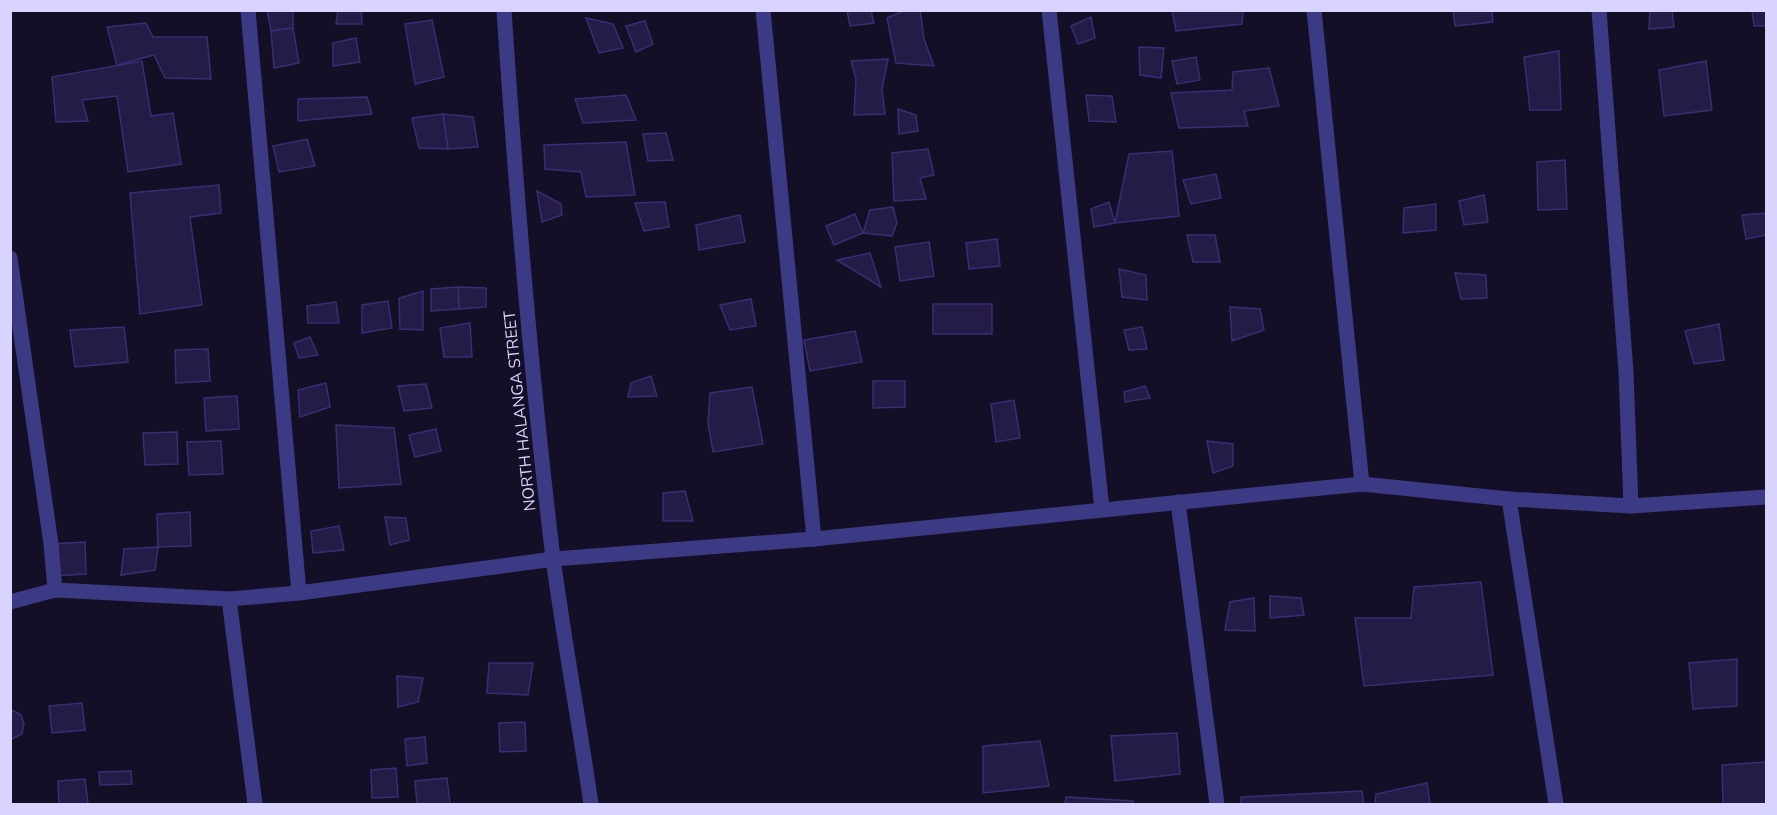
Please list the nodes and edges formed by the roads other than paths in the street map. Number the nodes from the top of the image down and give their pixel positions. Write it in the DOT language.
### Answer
graph roads {
  1 [pos="248,10"];
  2 [pos="504,10"];
  3 [pos="763,10"];
  4 [pos="1049,10"];
  5 [pos="1314,10"];
  6 [pos="1599,10"];
  7 [pos="10,258"];
  8 [pos="1362,484"];
  9 [pos="1767,497"];
  10 [pos="1509,499"];
  11 [pos="1178,502"];
  12 [pos="1631,507"];
  13 [pos="1102,508"];
  14 [pos="814,539"];
  15 [pos="554,560"];
  16 [pos="55,591"];
  17 [pos="299,593"];
  18 [pos="229,599"];
  19 [pos="10,602"];
  20 [pos="255,804"];
  21 [pos="591,804"];
  22 [pos="1217,804"];
  23 [pos="1556,804"];
  1 -- 17 [label="street"];
  2 -- 15 [label="street, NORTH HALANGA STREET"];
  3 -- 14 [label="street"];
  4 -- 13 [label="street"];
  5 -- 8 [label="street"];
  6 -- 12 [label="street"];
  7 -- 16 [label="street"];
  8 -- 10 [label="street"];
  8 -- 11 [label="street"];
  9 -- 12 [label="street"];
  10 -- 12 [label="street"];
  10 -- 23 [label="street"];
  11 -- 13 [label="street"];
  11 -- 22 [label="street"];
  13 -- 14 [label="street"];
  14 -- 15 [label="street"];
  15 -- 17 [label="street"];
  15 -- 21 [label="street, NORTH HALANGA STREET"];
  16 -- 18 [label="street"];
  16 -- 19 [label="street"];
  17 -- 18 [label="street"];
  18 -- 20 [label="street"];
}
